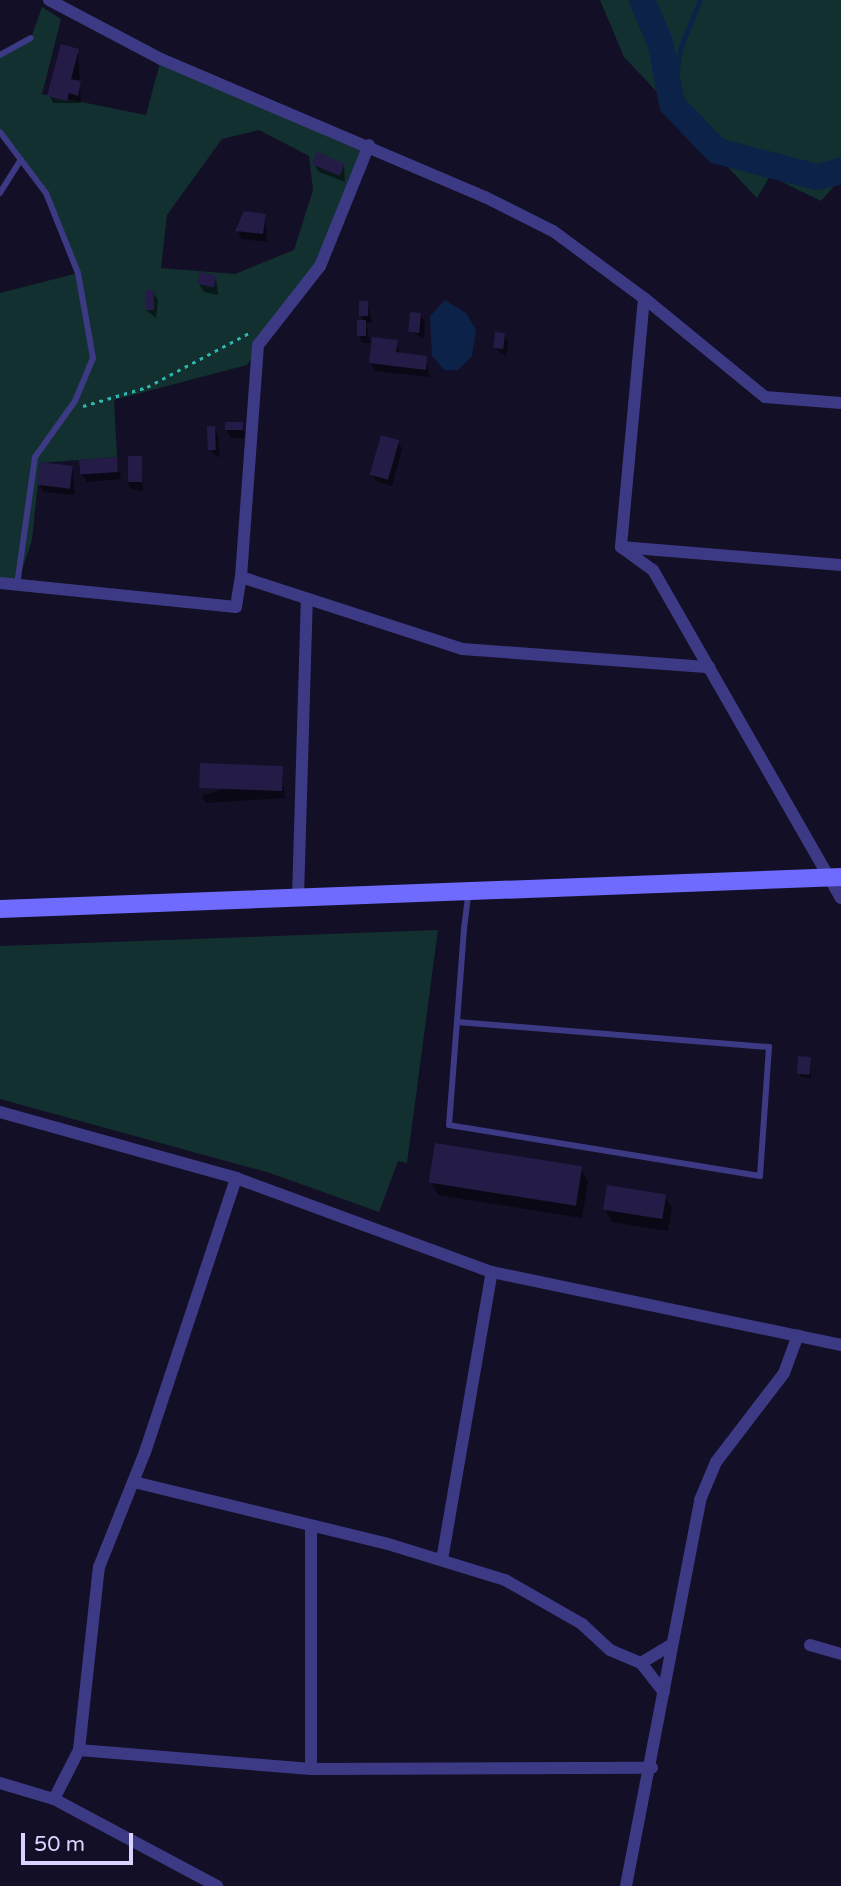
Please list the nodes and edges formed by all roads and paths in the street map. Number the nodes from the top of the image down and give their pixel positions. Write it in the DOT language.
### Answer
graph roads {
  1 [pos="49,0"];
  2 [pos="31,38"];
  3 [pos="0,55"];
  4 [pos="0,132"];
  5 [pos="369,145"];
  6 [pos="21,160"];
  7 [pos="0,193"];
  8 [pos="644,298"];
  9 [pos="270,324"];
  10 [pos="75,401"];
  11 [pos="841,403"];
  12 [pos="621,547"];
  13 [pos="841,565"];
  14 [pos="241,577"];
  15 [pos="0,583"];
  16 [pos="17,584"];
  17 [pos="307,601"];
  18 [pos="709,667"];
  19 [pos="832,877"];
  20 [pos="468,891"];
  21 [pos="298,897"];
  22 [pos="841,898"];
  23 [pos="0,909"];
  24 [pos="457,1022"];
  25 [pos="0,1112"];
  26 [pos="236,1178"];
  27 [pos="492,1272"];
  28 [pos="798,1335"];
  29 [pos="841,1345"];
  30 [pos="134,1482"];
  31 [pos="310,1529"];
  32 [pos="442,1560"];
  33 [pos="671,1644"];
  34 [pos="810,1645"];
  35 [pos="841,1654"];
  36 [pos="641,1663"];
  37 [pos="663,1692"];
  38 [pos="79,1750"];
  39 [pos="652,1768"];
  40 [pos="310,1769"];
  41 [pos="0,1783"];
  42 [pos="54,1799"];
  43 [pos="217,1886"];
  44 [pos="626,1886"];
  1 -- 5 [label="street"];
  2 -- 3 [label="lane"];
  4 -- 6 [label="lane"];
  5 -- 8 [label="street"];
  5 -- 9 [label="street"];
  6 -- 7 [label="lane"];
  6 -- 10 [label="lane"];
  8 -- 11 [label="street"];
  8 -- 12 [label="street"];
  9 -- 10 [label="path"];
  9 -- 14 [label="street"];
  10 -- 16 [label="lane"];
  12 -- 13 [label="street"];
  12 -- 18 [label="street"];
  14 -- 16 [label="street"];
  14 -- 17 [label="street"];
  15 -- 16 [label="street"];
  17 -- 18 [label="street"];
  17 -- 21 [label="street"];
  18 -- 19 [label="street"];
  19 -- 20 [label="street"];
  19 -- 22 [label="street"];
  20 -- 21 [label="street"];
  20 -- 24 [label="lane"];
  21 -- 23 [label="street"];
  24 -- 24 [label="lane"];
  25 -- 26 [label="street"];
  26 -- 27 [label="street"];
  26 -- 30 [label="street"];
  27 -- 28 [label="street"];
  27 -- 32 [label="street"];
  28 -- 29 [label="street"];
  28 -- 33 [label="street"];
  30 -- 31 [label="street"];
  30 -- 38 [label="street"];
  31 -- 32 [label="street"];
  31 -- 40 [label="street"];
  32 -- 36 [label="street"];
  33 -- 36 [label="street"];
  33 -- 37 [label="street"];
  34 -- 35 [label="street"];
  36 -- 37 [label="street"];
  37 -- 39 [label="street"];
  38 -- 40 [label="street"];
  38 -- 42 [label="street"];
  39 -- 40 [label="street"];
  39 -- 44 [label="street"];
  41 -- 42 [label="street"];
  42 -- 43 [label="street"];
}
